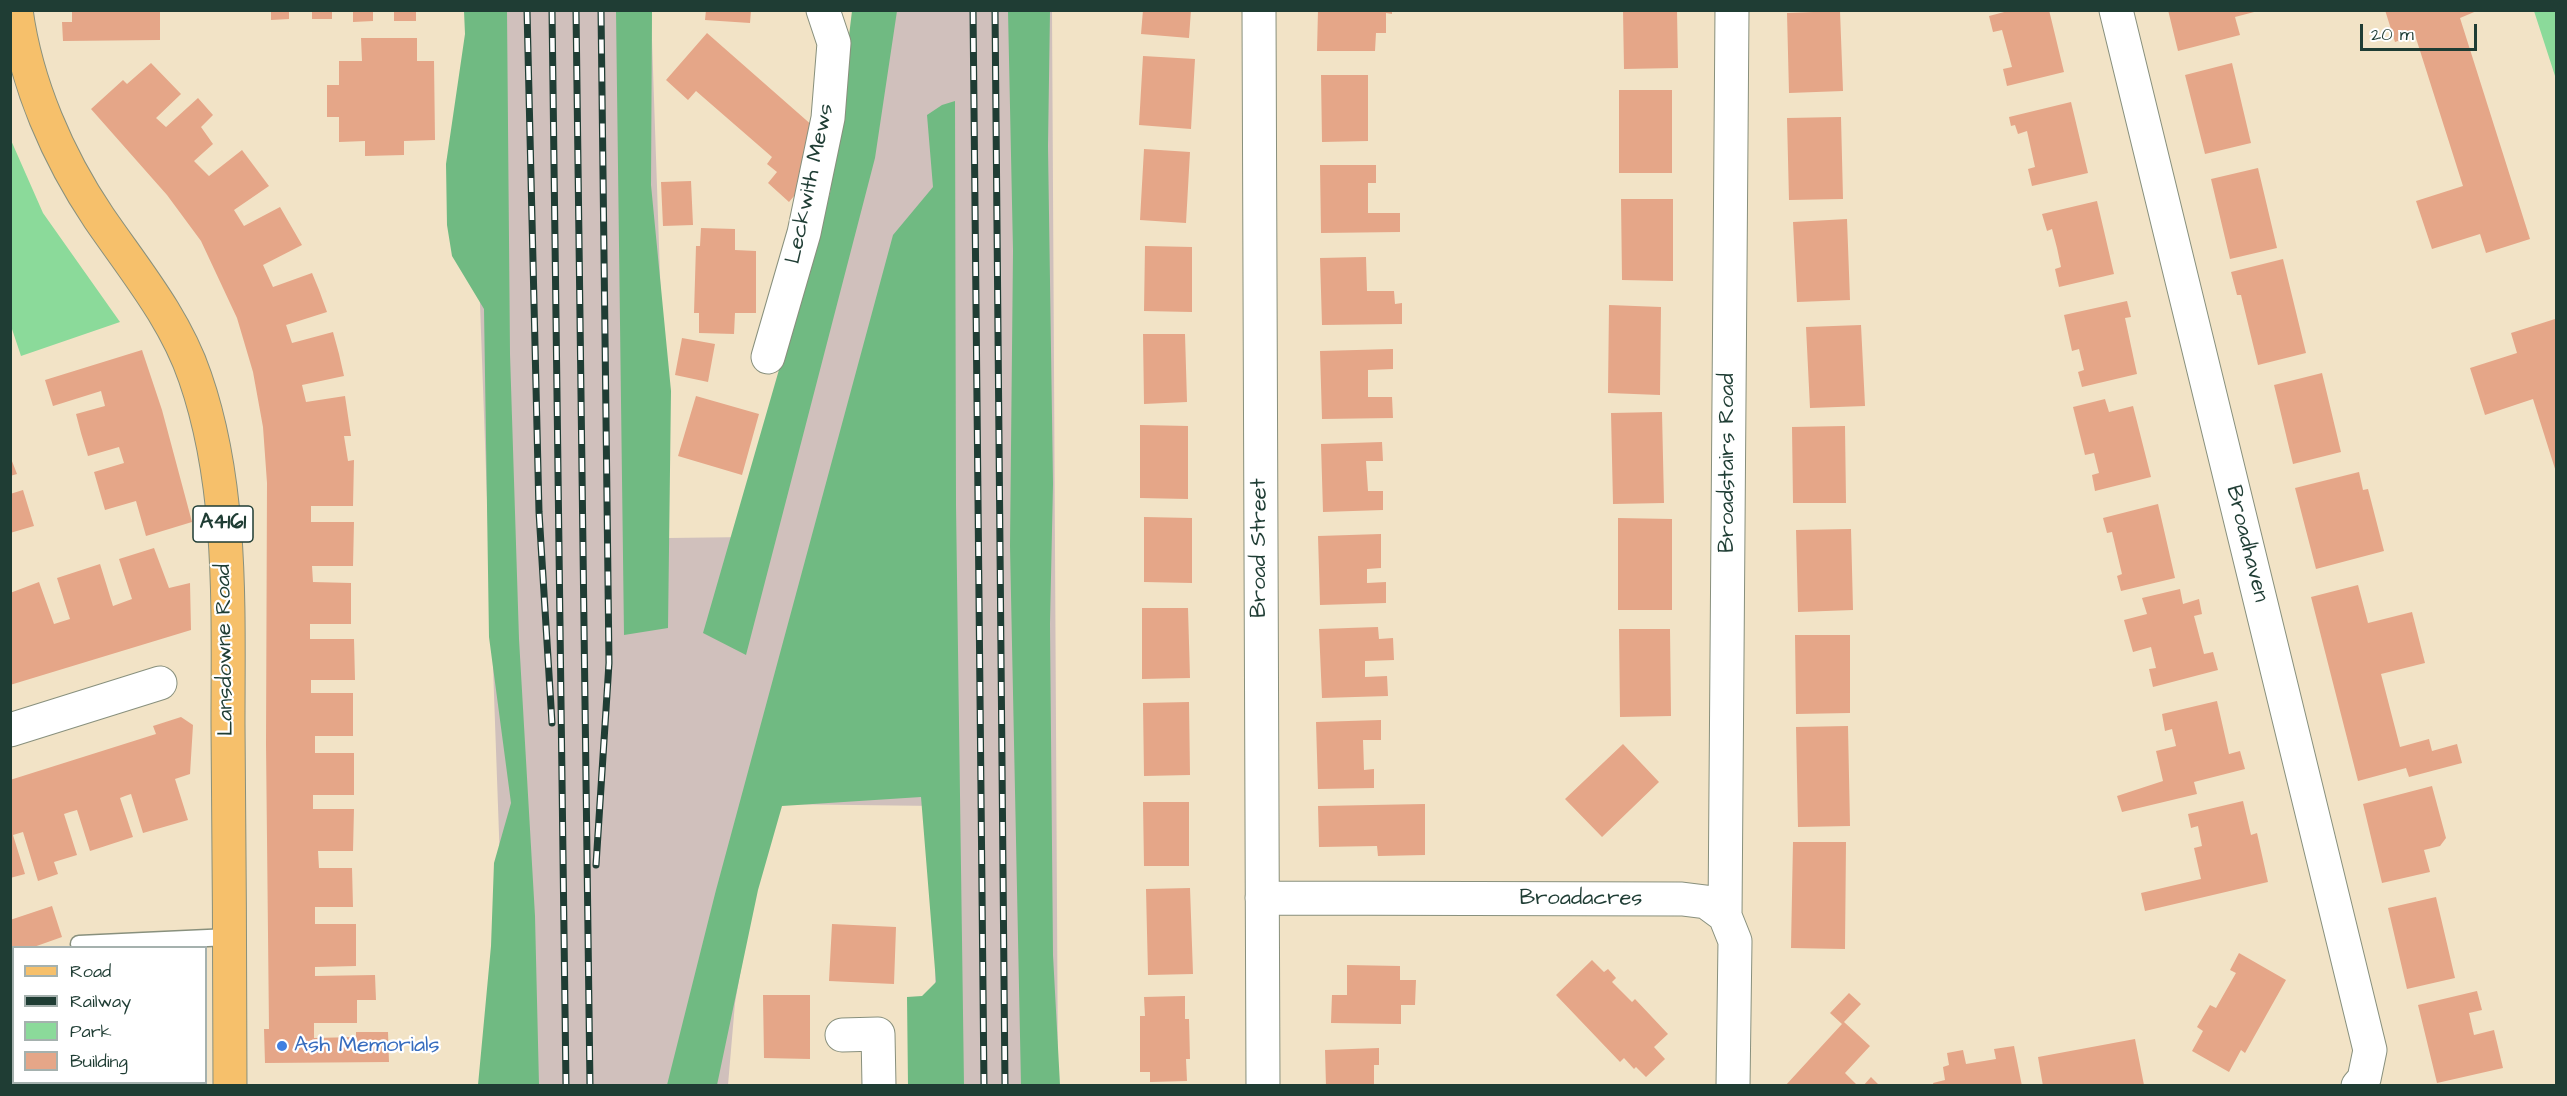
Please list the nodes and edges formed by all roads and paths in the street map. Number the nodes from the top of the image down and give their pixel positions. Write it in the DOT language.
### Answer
graph roads {
  1 [pos="16,10"];
  2 [pos="823,10"];
  3 [pos="1259,10"];
  4 [pos="1732,10"];
  5 [pos="2116,10"];
  6 [pos="768,357"];
  7 [pos="160,683"];
  8 [pos="10,730"];
  9 [pos="1262,898"];
  10 [pos="1725,916"];
  11 [pos="230,937"];
  12 [pos="79,944"];
  13 [pos="842,1035"];
  14 [pos="2361,1082"];
  15 [pos="230,1086"];
  16 [pos="879,1086"];
  17 [pos="1263,1086"];
  18 [pos="1733,1086"];
  1 -- 11 [label="main road, Lansdowne Road / A4161"];
  2 -- 6 [label="street, Leckwith Mews"];
  3 -- 9 [label="street, Broad Street"];
  4 -- 10 [label="street, Broadstairs Road"];
  5 -- 14 [label="street, Broadhaven"];
  7 -- 8 [label="street"];
  9 -- 10 [label="street, Broadacres"];
  9 -- 17 [label="street, Broad Street"];
  10 -- 18 [label="street"];
  11 -- 12 [label="lane"];
  11 -- 15 [label="main road, Lansdowne Road / A4161"];
  13 -- 16 [label="street"];
}
